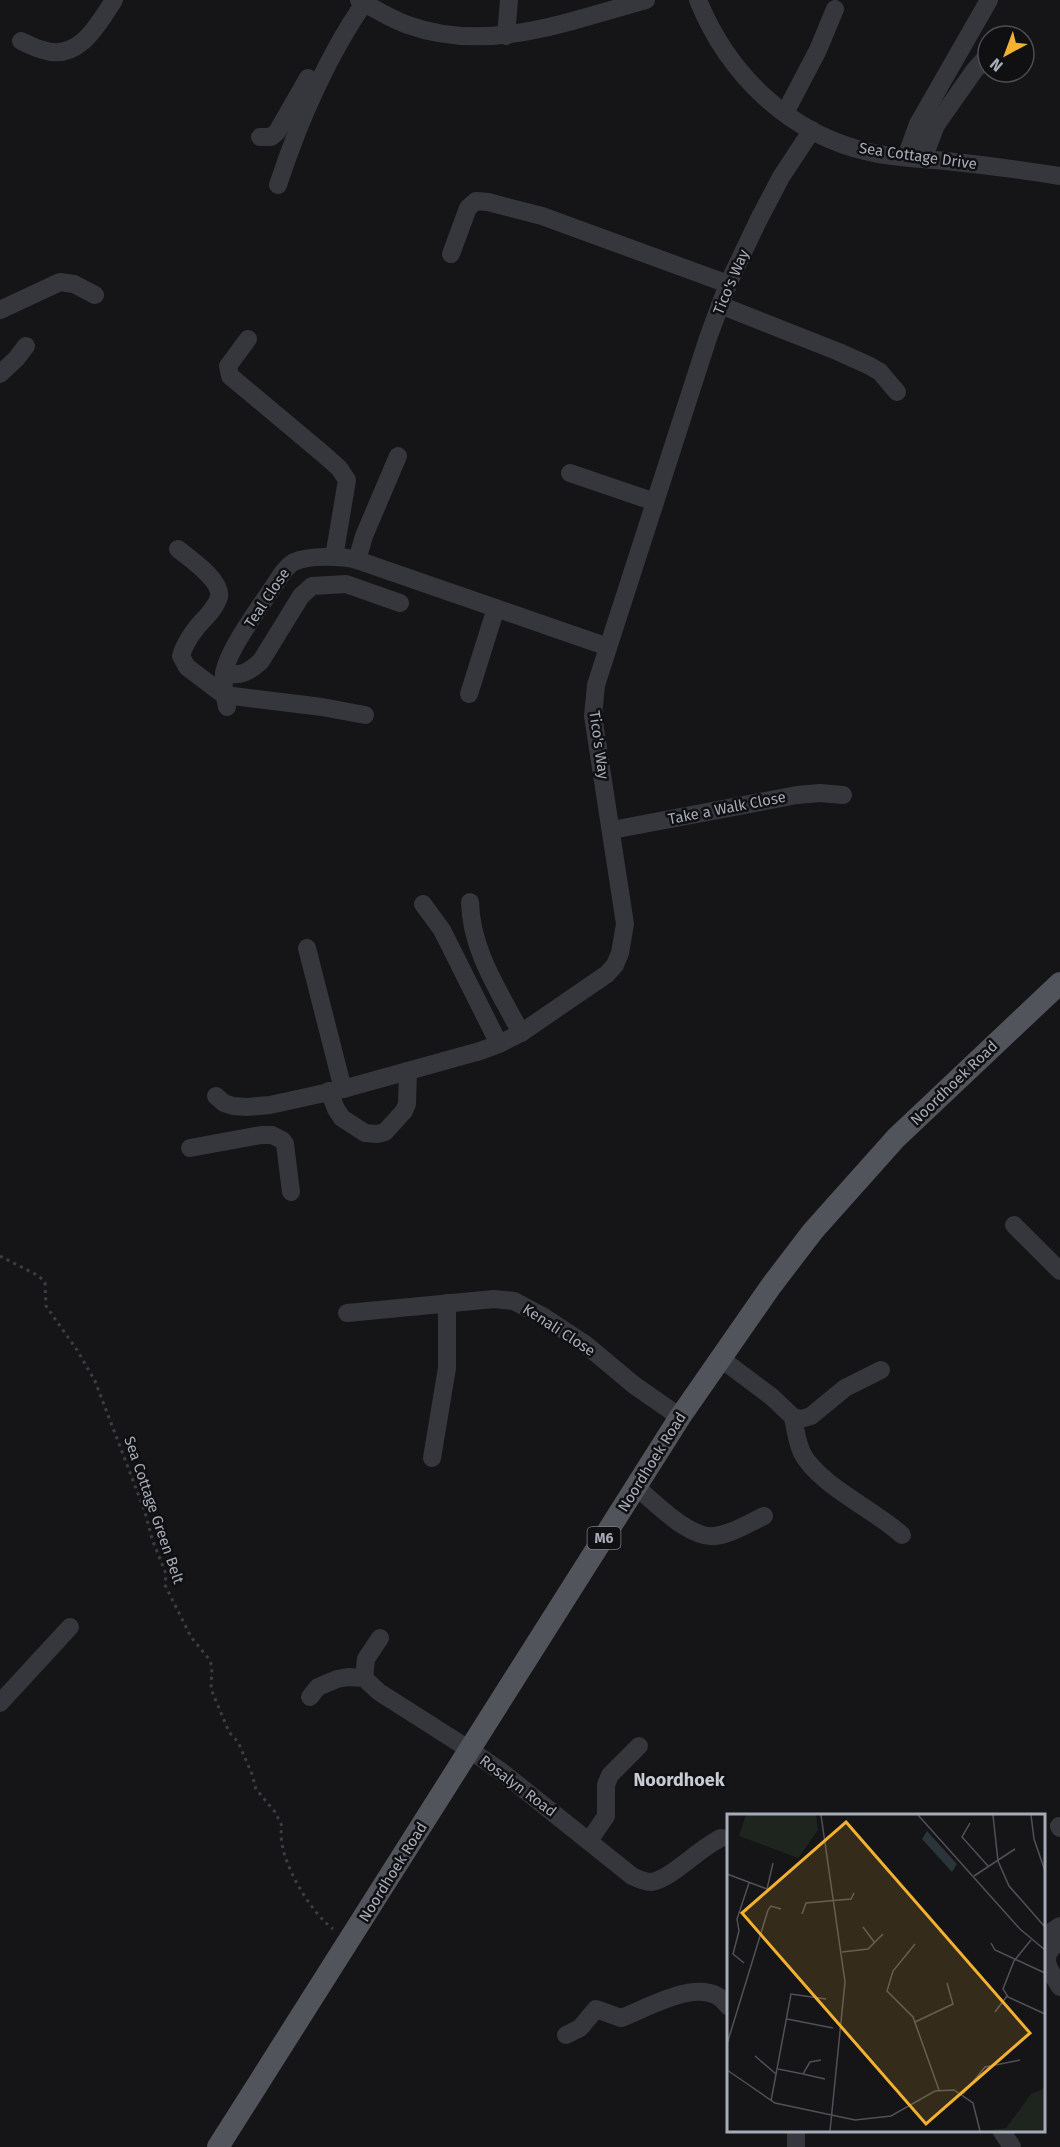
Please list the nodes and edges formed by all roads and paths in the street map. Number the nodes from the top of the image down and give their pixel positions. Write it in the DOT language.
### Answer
graph roads {
  1 [pos="114,0"];
  2 [pos="509,0"];
  3 [pos="646,0"];
  4 [pos="698,0"];
  5 [pos="989,0"];
  6 [pos="358,1"];
  7 [pos="835,9"];
  8 [pos="506,36"];
  9 [pos="21,41"];
  10 [pos="976,69"];
  11 [pos="785,113"];
  12 [pos="812,130"];
  13 [pos="260,137"];
  14 [pos="914,158"];
  15 [pos="1060,176"];
  16 [pos="278,185"];
  17 [pos="451,254"];
  18 [pos="728,284"];
  19 [pos="95,295"];
  20 [pos="720,305"];
  21 [pos="0,310"];
  22 [pos="248,339"];
  23 [pos="26,346"];
  24 [pos="0,374"];
  25 [pos="897,392"];
  26 [pos="398,456"];
  27 [pos="570,473"];
  28 [pos="655,502"];
  29 [pos="178,549"];
  30 [pos="334,557"];
  31 [pos="357,560"];
  32 [pos="400,603"];
  33 [pos="496,608"];
  34 [pos="608,647"];
  35 [pos="224,673"];
  36 [pos="468,694"];
  37 [pos="225,701"];
  38 [pos="365,715"];
  39 [pos="843,795"];
  40 [pos="612,830"];
  41 [pos="470,902"];
  42 [pos="423,904"];
  43 [pos="307,948"];
  44 [pos="1060,983"];
  45 [pos="521,1033"];
  46 [pos="499,1044"];
  47 [pos="408,1071"];
  48 [pos="336,1090"];
  49 [pos="216,1096"];
  50 [pos="258,1106"];
  51 [pos="261,1135"];
  52 [pos="190,1148"];
  53 [pos="291,1192"];
  54 [pos="1014,1225"];
  55 [pos="0,1256"];
  56 [pos="1060,1271"];
  57 [pos="447,1303"];
  58 [pos="347,1313"];
  59 [pos="720,1358"];
  60 [pos="881,1370"];
  61 [pos="680,1417"];
  62 [pos="793,1417"];
  63 [pos="432,1458"];
  64 [pos="636,1487"];
  65 [pos="764,1516"];
  66 [pos="902,1535"];
  67 [pos="70,1627"];
  68 [pos="380,1638"];
  69 [pos="364,1678"];
  70 [pos="310,1696"];
  71 [pos="0,1703"];
  72 [pos="639,1746"];
  73 [pos="470,1750"];
  74 [pos="721,1838"];
  75 [pos="589,1841"];
  76 [pos="1060,1926"];
  77 [pos="1045,1936"];
  78 [pos="349,1941"];
  79 [pos="1060,1941"];
  80 [pos="1060,1988"];
  81 [pos="727,2004"];
  82 [pos="566,2035"];
  83 [pos="1002,2132"];
  84 [pos="218,2147"];
  85 [pos="1012,2147"];
  1 -- 9 [label="street"];
  2 -- 8 [label="street"];
  3 -- 8 [label="street"];
  4 -- 11 [label="street, Sea Cottage Drive"];
  5 -- 14 [label="street"];
  6 -- 8 [label="street"];
  6 -- 13 [label="street"];
  6 -- 16 [label="street"];
  7 -- 11 [label="street"];
  10 -- 14 [label="street"];
  11 -- 12 [label="street, Sea Cottage Drive"];
  12 -- 14 [label="street, Sea Cottage Drive"];
  12 -- 18 [label="street, Tico's Way"];
  14 -- 15 [label="street, Sea Cottage Drive"];
  17 -- 18 [label="street"];
  18 -- 20 [label="street, Tico's Way"];
  19 -- 21 [label="street"];
  20 -- 25 [label="street"];
  20 -- 28 [label="street, Tico's Way"];
  22 -- 30 [label="street"];
  23 -- 24 [label="street"];
  26 -- 31 [label="street"];
  27 -- 28 [label="street"];
  28 -- 34 [label="street, Tico's Way"];
  29 -- 37 [label="street"];
  30 -- 31 [label="street, Teal Close"];
  30 -- 35 [label="street, Teal Close"];
  31 -- 33 [label="street, Teal Close"];
  32 -- 35 [label="street"];
  33 -- 34 [label="street, Teal Close"];
  33 -- 36 [label="street"];
  34 -- 40 [label="street, Tico's Way"];
  35 -- 37 [label="street, Teal Close"];
  37 -- 38 [label="street"];
  39 -- 40 [label="street, Take a Walk Close"];
  40 -- 45 [label="street, Tico's Way"];
  41 -- 45 [label="street"];
  42 -- 46 [label="street"];
  43 -- 48 [label="street"];
  44 -- 59 [label="main road, Noordhoek Road / M6"];
  45 -- 46 [label="street, Tico's Way"];
  46 -- 47 [label="street, Tico's Way"];
  47 -- 48 [label="street, Tico's Way"];
  47 -- 48 [label="street"];
  48 -- 50 [label="street, Tico's Way"];
  49 -- 50 [label="street, Tico's Way"];
  50 -- 51 [label="street"];
  51 -- 52 [label="street"];
  51 -- 53 [label="street"];
  54 -- 56 [label="street"];
  55 -- 78 [label="path, Sea Cottage Green Belt"];
  57 -- 58 [label="street, Kenali Close"];
  57 -- 61 [label="street, Kenali Close"];
  57 -- 63 [label="street"];
  59 -- 61 [label="main road, Noordhoek Road / M6"];
  59 -- 62 [label="street"];
  60 -- 62 [label="street"];
  61 -- 64 [label="main road, Noordhoek Road / M6"];
  62 -- 66 [label="street"];
  64 -- 65 [label="street"];
  64 -- 73 [label="main road, Noordhoek Road / M6"];
  67 -- 71 [label="street"];
  68 -- 69 [label="street"];
  69 -- 70 [label="street"];
  69 -- 73 [label="street, Rosalyn Road"];
  72 -- 75 [label="street"];
  73 -- 75 [label="street, Rosalyn Road"];
  73 -- 78 [label="main road, Noordhoek Road / M6"];
  74 -- 75 [label="street, Rosalyn Road"];
  76 -- 77 [label="street"];
  78 -- 84 [label="main road, Noordhoek Road / M6"];
  79 -- 80 [label="street"];
  81 -- 82 [label="street"];
  83 -- 85 [label="street"];
}
